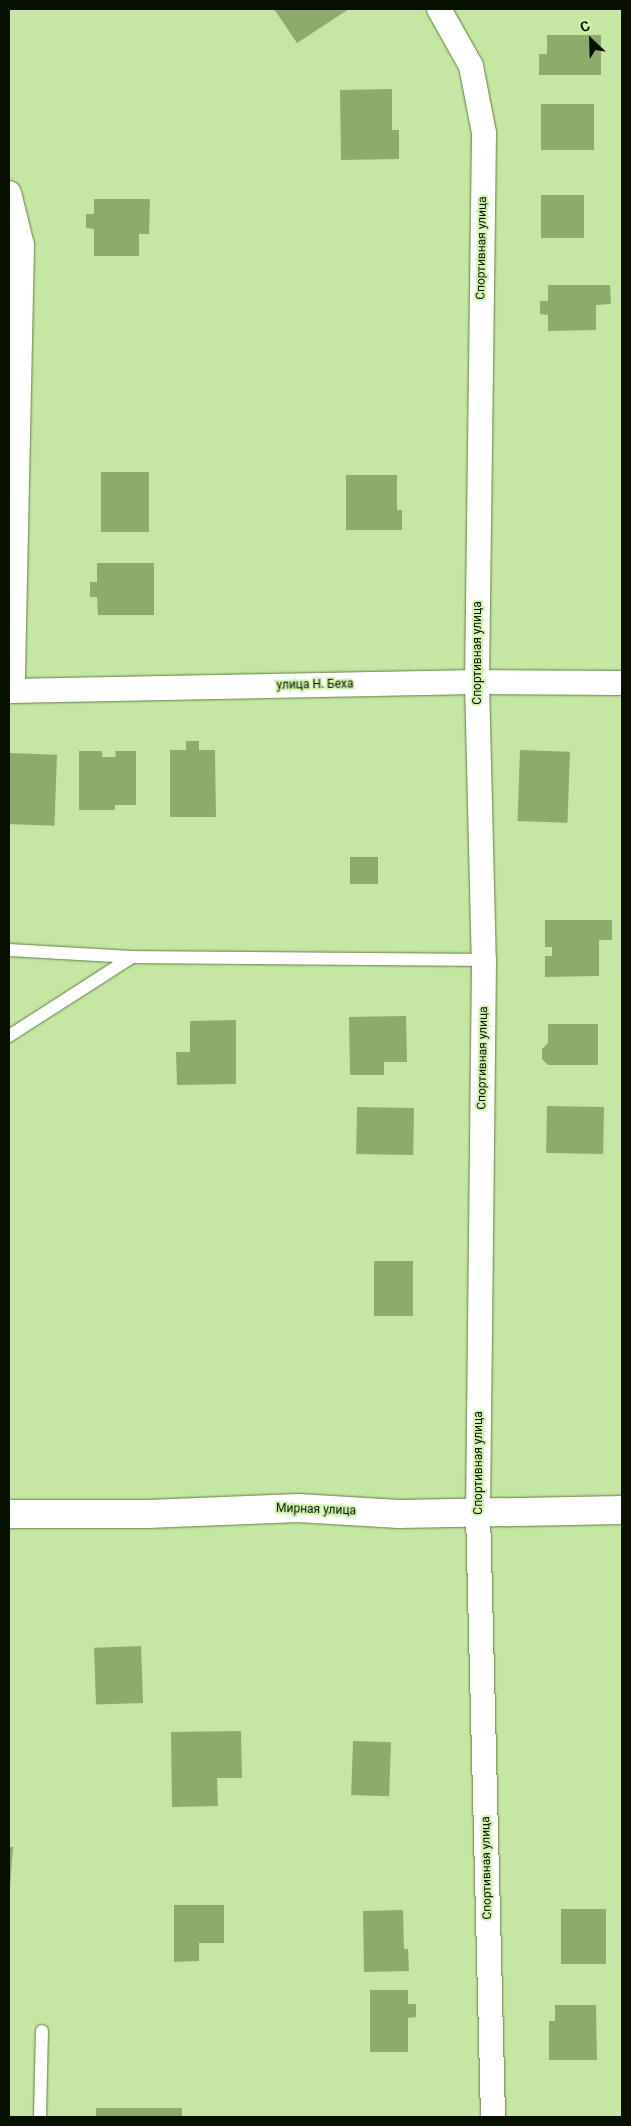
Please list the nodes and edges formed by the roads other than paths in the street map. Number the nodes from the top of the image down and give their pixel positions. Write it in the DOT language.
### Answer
graph roads {
  1 [pos="439,9"];
  2 [pos="9,193"];
  3 [pos="477,682"];
  4 [pos="622,683"];
  5 [pos="11,691"];
  6 [pos="9,950"];
  7 [pos="132,957"];
  8 [pos="484,960"];
  9 [pos="9,1036"];
  10 [pos="622,1510"];
  11 [pos="478,1512"];
  12 [pos="9,1514"];
  13 [pos="42,2031"];
  14 [pos="40,2117"];
  15 [pos="493,2117"];
  1 -- 3 [label="street, Спортивная улица"];
  2 -- 5 [label="street"];
  3 -- 4 [label="street, улица Н. Беха"];
  3 -- 5 [label="street, улица Н. Беха"];
  3 -- 8 [label="street, Спортивная улица"];
  6 -- 7 [label="lane"];
  7 -- 8 [label="lane"];
  7 -- 9 [label="lane"];
  8 -- 11 [label="street, Спортивная улица"];
  10 -- 11 [label="street, Мирная улица"];
  11 -- 12 [label="street, Мирная улица"];
  11 -- 15 [label="street, Спортивная улица"];
  13 -- 14 [label="lane"];
}
